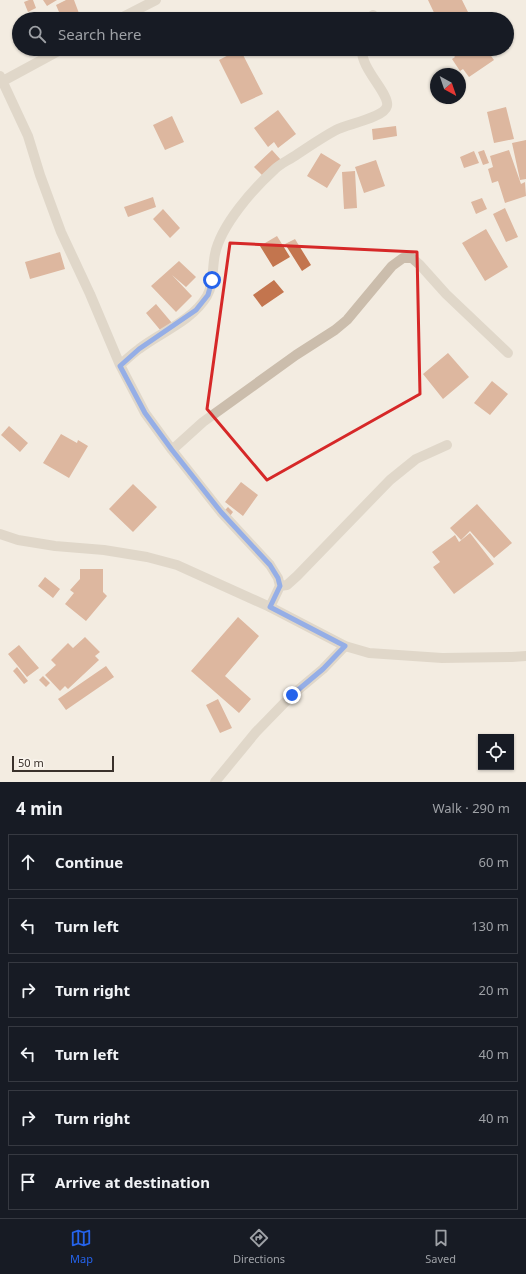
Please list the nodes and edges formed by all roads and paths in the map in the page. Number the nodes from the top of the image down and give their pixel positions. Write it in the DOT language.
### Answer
graph roads {
  1 [pos="156,0"];
  2 [pos="133,12"];
  3 [pos="47,56"];
  4 [pos="362,56"];
  5 [pos="1,78"];
  6 [pos="508,353"];
  7 [pos="120,366"];
  8 [pos="448,445"];
  9 [pos="172,450"];
  10 [pos="0,534"];
  11 [pos="280,586"];
  12 [pos="270,607"];
  13 [pos="345,646"];
  14 [pos="526,656"];
  15 [pos="215,782"];
  1 -- 2 [label="street"];
  3 -- 5 [label="street"];
  4 -- 7 [label="street"];
  5 -- 7 [label="street"];
  6 -- 9 [label="street"];
  7 -- 9 [label="street"];
  8 -- 11 [label="street"];
  9 -- 11 [label="street"];
  10 -- 12 [label="street"];
  11 -- 12 [label="street"];
  12 -- 13 [label="street"];
  13 -- 14 [label="street"];
  13 -- 15 [label="street"];
}
